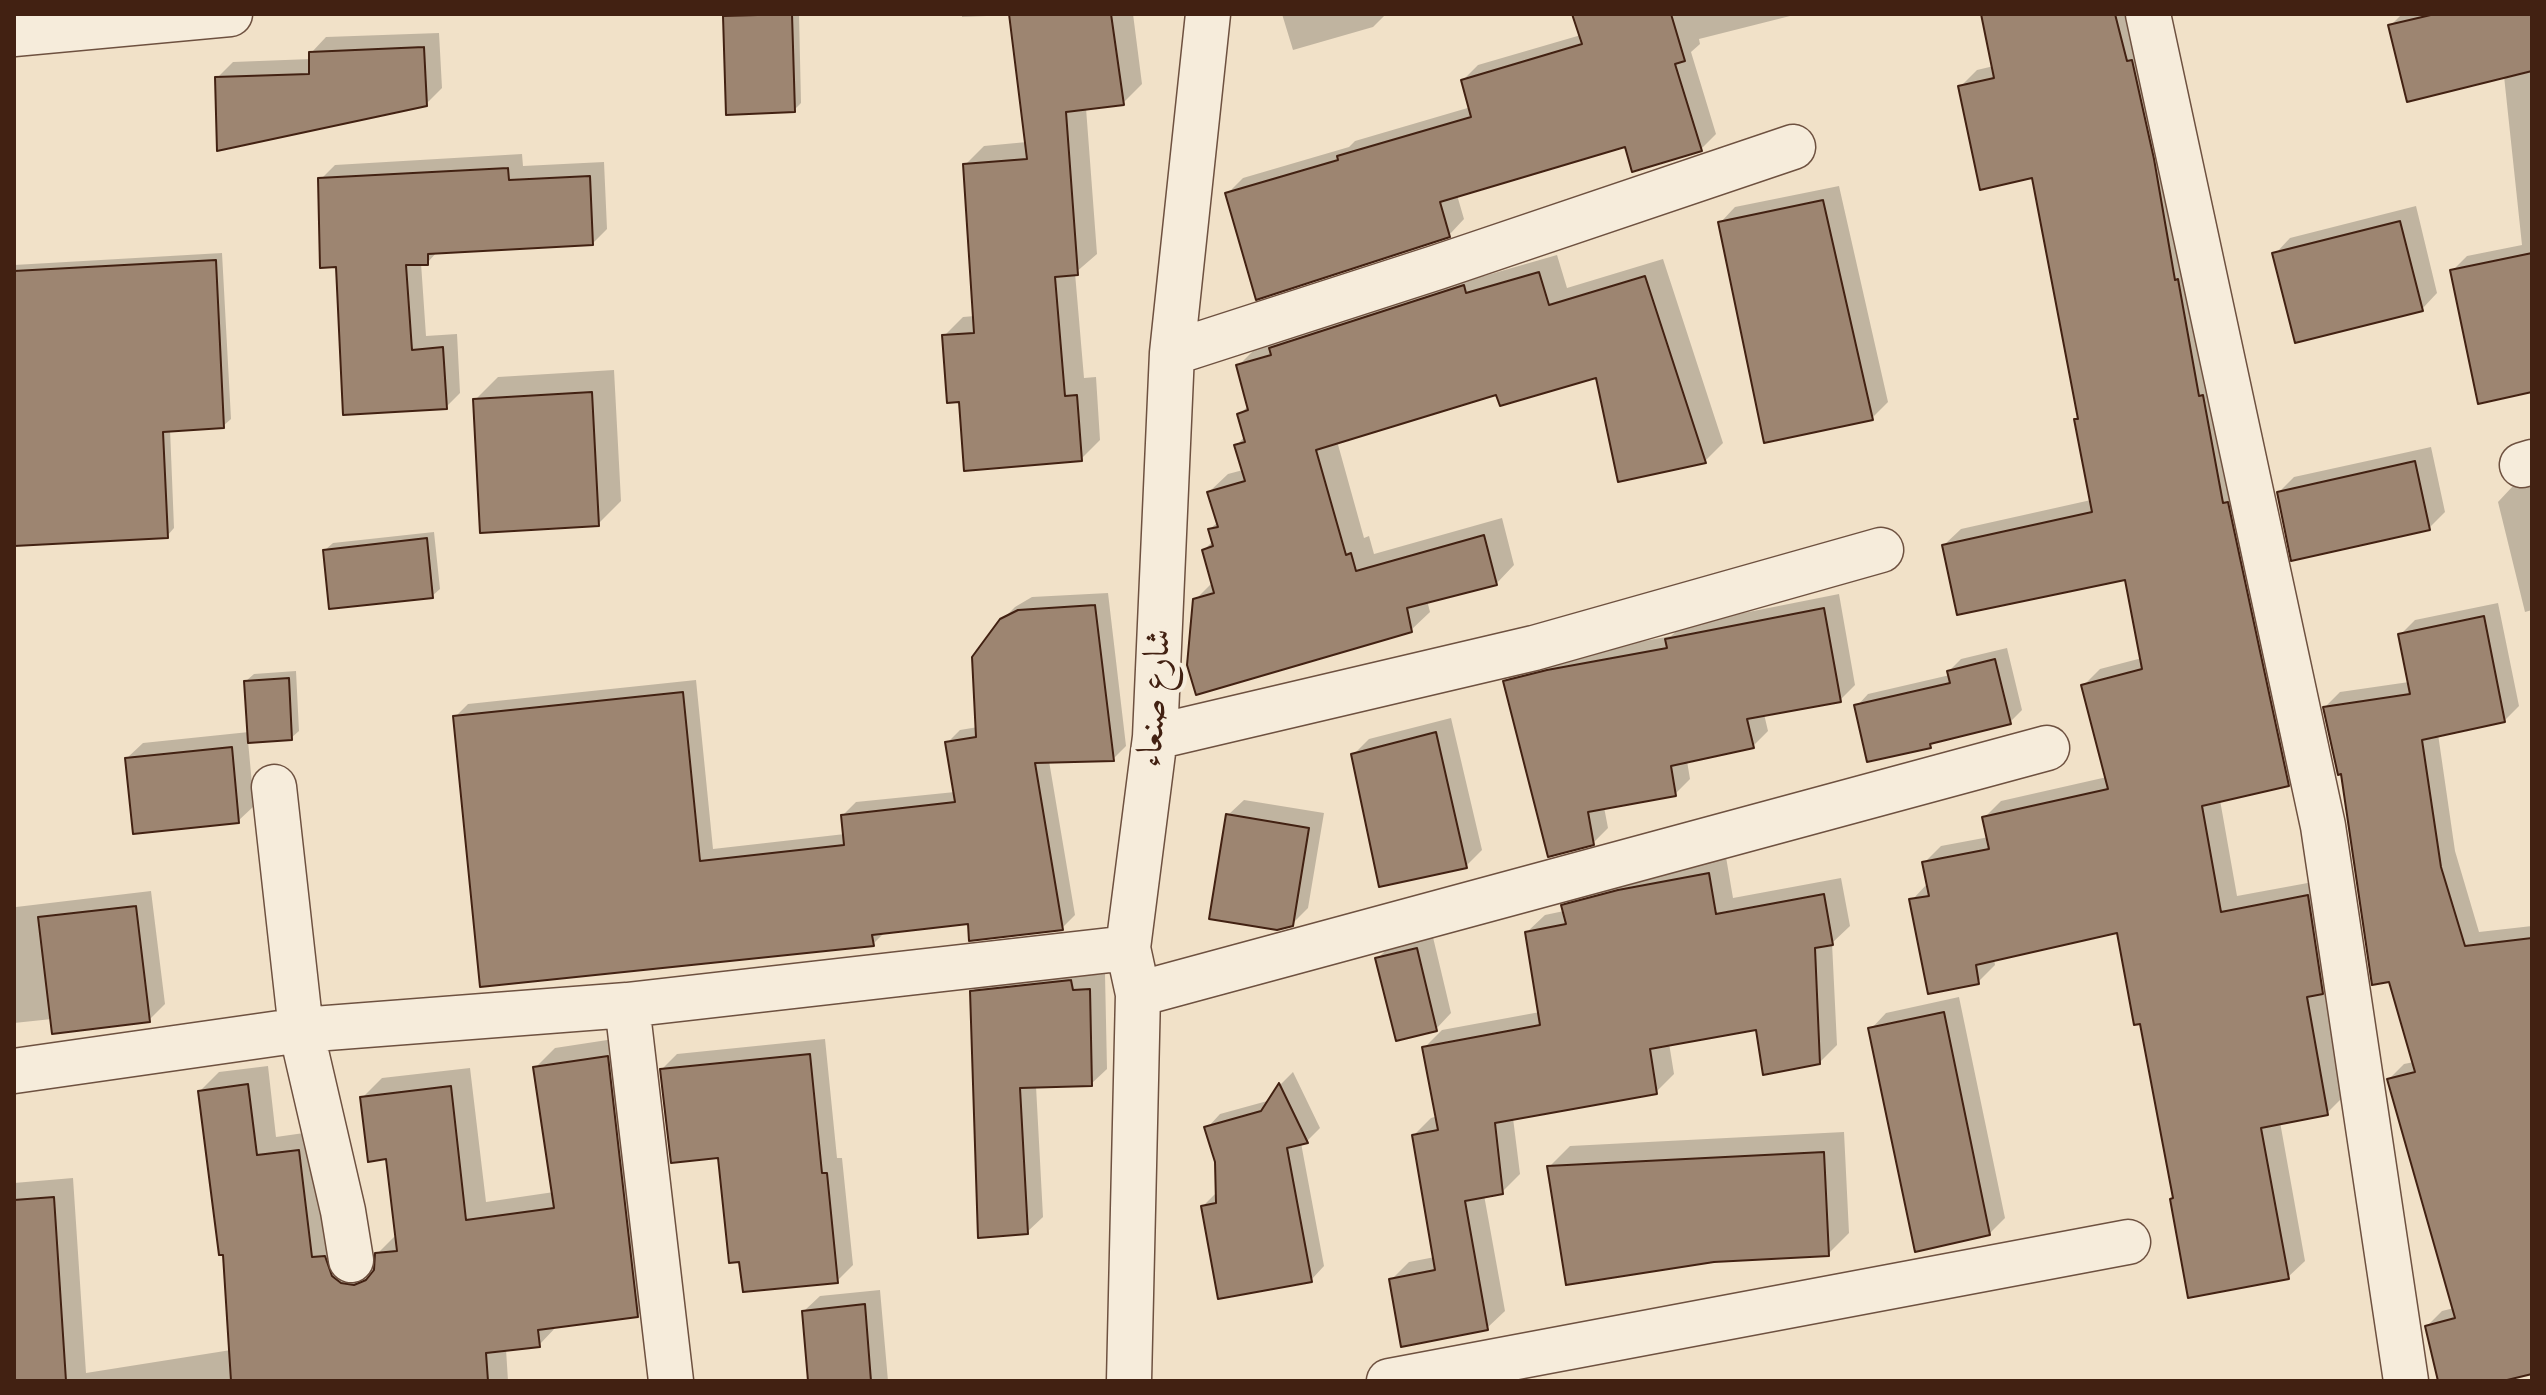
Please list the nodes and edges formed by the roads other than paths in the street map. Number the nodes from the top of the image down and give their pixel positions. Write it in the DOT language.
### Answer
graph roads {
  1 [pos="230,14"];
  2 [pos="1208,14"];
  3 [pos="2148,14"];
  4 [pos="14,34"];
  5 [pos="1793,147"];
  6 [pos="1172,353"];
  7 [pos="1881,550"];
  8 [pos="1155,737"];
  9 [pos="2047,748"];
  10 [pos="274,787"];
  11 [pos="1128,948"];
  12 [pos="1138,994"];
  13 [pos="627,1005"];
  14 [pos="301,1030"];
  15 [pos="14,1071"];
  16 [pos="2128,1242"];
  17 [pos="351,1260"];
  18 [pos="671,1381"];
  19 [pos="1129,1381"];
  20 [pos="1389,1381"];
  21 [pos="2406,1381"];
  1 -- 4 [label="street"];
  2 -- 6 [label="street, شارع صنعاء"];
  3 -- 21 [label="street"];
  5 -- 6 [label="street"];
  6 -- 8 [label="street, شارع صنعاء"];
  7 -- 8 [label="street"];
  8 -- 11 [label="street, شارع صنعاء"];
  9 -- 12 [label="street"];
  10 -- 14 [label="street"];
  11 -- 12 [label="street, شارع صنعاء"];
  11 -- 13 [label="street"];
  12 -- 19 [label="street, شارع صنعاء"];
  13 -- 14 [label="street"];
  13 -- 18 [label="street"];
  14 -- 15 [label="street"];
  14 -- 17 [label="street"];
  16 -- 20 [label="street"];
}
